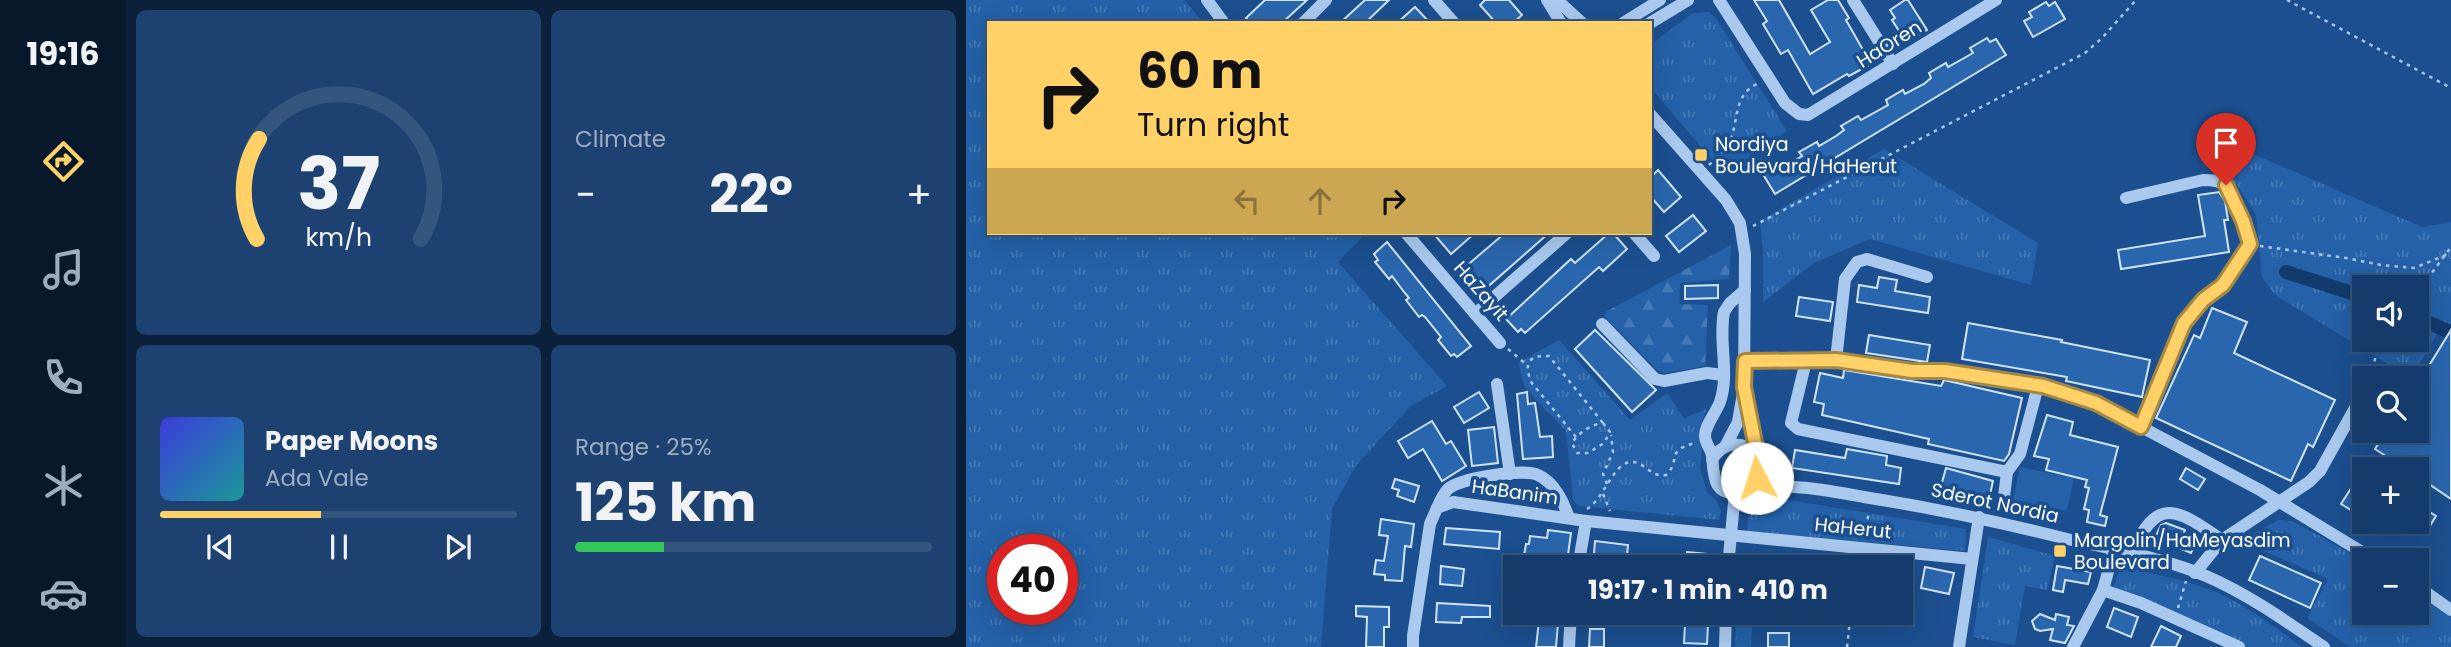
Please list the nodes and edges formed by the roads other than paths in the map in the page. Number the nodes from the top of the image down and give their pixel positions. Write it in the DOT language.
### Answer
graph roads {
  1 [pos="1207,0"];
  2 [pos="1326,0"];
  3 [pos="1434,0"];
  4 [pos="1547,0"];
  5 [pos="1557,0"];
  6 [pos="1660,0"];
  7 [pos="1688,0"];
  8 [pos="1719,0"];
  9 [pos="1853,0"];
  10 [pos="1988,2"];
  11 [pos="1223,21"];
  12 [pos="1305,21"];
  13 [pos="1452,21"];
  14 [pos="1561,21"];
  15 [pos="1580,21"];
  16 [pos="1626,21"];
  17 [pos="1652,22"];
  18 [pos="1893,64"];
  19 [pos="1652,115"];
  20 [pos="2126,198"];
  21 [pos="1408,235"];
  22 [pos="1565,235"];
  23 [pos="1636,235"];
  24 [pos="1654,256"];
  25 [pos="1927,277"];
  26 [pos="1745,290"];
  27 [pos="1475,314"];
  28 [pos="1602,324"];
  29 [pos="1500,343"];
  30 [pos="1836,360"];
  31 [pos="1745,361"];
  32 [pos="1806,362"];
  33 [pos="1724,375"];
  34 [pos="1497,384"];
  35 [pos="2038,386"];
  36 [pos="1744,387"];
  37 [pos="2352,414"];
  38 [pos="2141,427"];
  39 [pos="1725,447"];
  40 [pos="1758,459"];
  41 [pos="1712,460"];
  42 [pos="2007,472"];
  43 [pos="1510,474"];
  44 [pos="1802,487"];
  45 [pos="1748,488"];
  46 [pos="1735,492"];
  47 [pos="2004,497"];
  48 [pos="2279,503"];
  49 [pos="1437,508"];
  50 [pos="1979,517"];
  51 [pos="1569,518"];
  52 [pos="1586,521"];
  53 [pos="1730,535"];
  54 [pos="2222,540"];
  55 [pos="2355,548"];
  56 [pos="2114,550"];
  57 [pos="1580,555"];
  58 [pos="1729,555"];
  59 [pos="2131,555"];
  60 [pos="1972,559"];
  61 [pos="2192,572"];
  62 [pos="2103,590"];
  63 [pos="2429,594"];
  64 [pos="2451,610"];
  65 [pos="1570,625"];
  66 [pos="1726,625"];
  67 [pos="1413,647"];
  68 [pos="1569,647"];
  69 [pos="1725,647"];
  70 [pos="1959,647"];
  71 [pos="2073,647"];
  72 [pos="2239,647"];
  73 [pos="2325,647"];
  1 -- 11 [label="street"];
  2 -- 12 [label="street"];
  3 -- 13 [label="street"];
  4 -- 14 [label="street"];
  5 -- 15 [label="street"];
  6 -- 16 [label="street"];
  7 -- 17 [label="street"];
  8 -- 18 [label="street, HaOren"];
  9 -- 18 [label="street"];
  10 -- 18 [label="street, HaOren"];
  19 -- 26 [label="street"];
  20 -- 38 [label="street"];
  21 -- 27 [label="street, HaZayit"];
  22 -- 27 [label="street"];
  23 -- 24 [label="street"];
  25 -- 30 [label="street"];
  26 -- 31 [label="street"];
  26 -- 33 [label="street"];
  27 -- 29 [label="street, HaZayit"];
  28 -- 33 [label="street"];
  30 -- 32 [label="street"];
  30 -- 35 [label="street"];
  31 -- 32 [label="street"];
  31 -- 36 [label="street"];
  32 -- 42 [label="street"];
  33 -- 41 [label="street"];
  34 -- 43 [label="street"];
  35 -- 38 [label="street"];
  35 -- 42 [label="street"];
  36 -- 39 [label="street"];
  36 -- 40 [label="street"];
  37 -- 48 [label="street"];
  38 -- 48 [label="street"];
  39 -- 40 [label="street"];
  39 -- 41 [label="street"];
  40 -- 44 [label="street, Sderot Nordia"];
  40 -- 45 [label="street"];
  41 -- 46 [label="street"];
  42 -- 47 [label="street"];
  43 -- 49 [label="street"];
  43 -- 51 [label="street"];
  44 -- 45 [label="street, Sderot Nordia"];
  44 -- 50 [label="street, Sderot Nordia"];
  45 -- 46 [label="street"];
  46 -- 53 [label="street"];
  48 -- 54 [label="street"];
  48 -- 55 [label="street"];
  49 -- 51 [label="street, HaBanim"];
  49 -- 67 [label="street"];
  50 -- 56 [label="street, Sderot Nordia"];
  50 -- 60 [label="street"];
  51 -- 52 [label="street, HaBanim"];
  52 -- 53 [label="street, HaBanim"];
  52 -- 57 [label="street"];
  53 -- 58 [label="street"];
  53 -- 60 [label="street, HaHerut"];
  54 -- 59 [label="street"];
  54 -- 61 [label="street"];
  56 -- 59 [label="street, Sderot Nordia"];
  56 -- 62 [label="street"];
  59 -- 61 [label="street, Sderot Nordia"];
  60 -- 70 [label="street"];
  61 -- 73 [label="street, Sderot Nordia"];
  62 -- 71 [label="street"];
  62 -- 72 [label="street"];
  63 -- 64 [label="street"];
  65 -- 68 [label="street"];
  66 -- 69 [label="street"];
}
